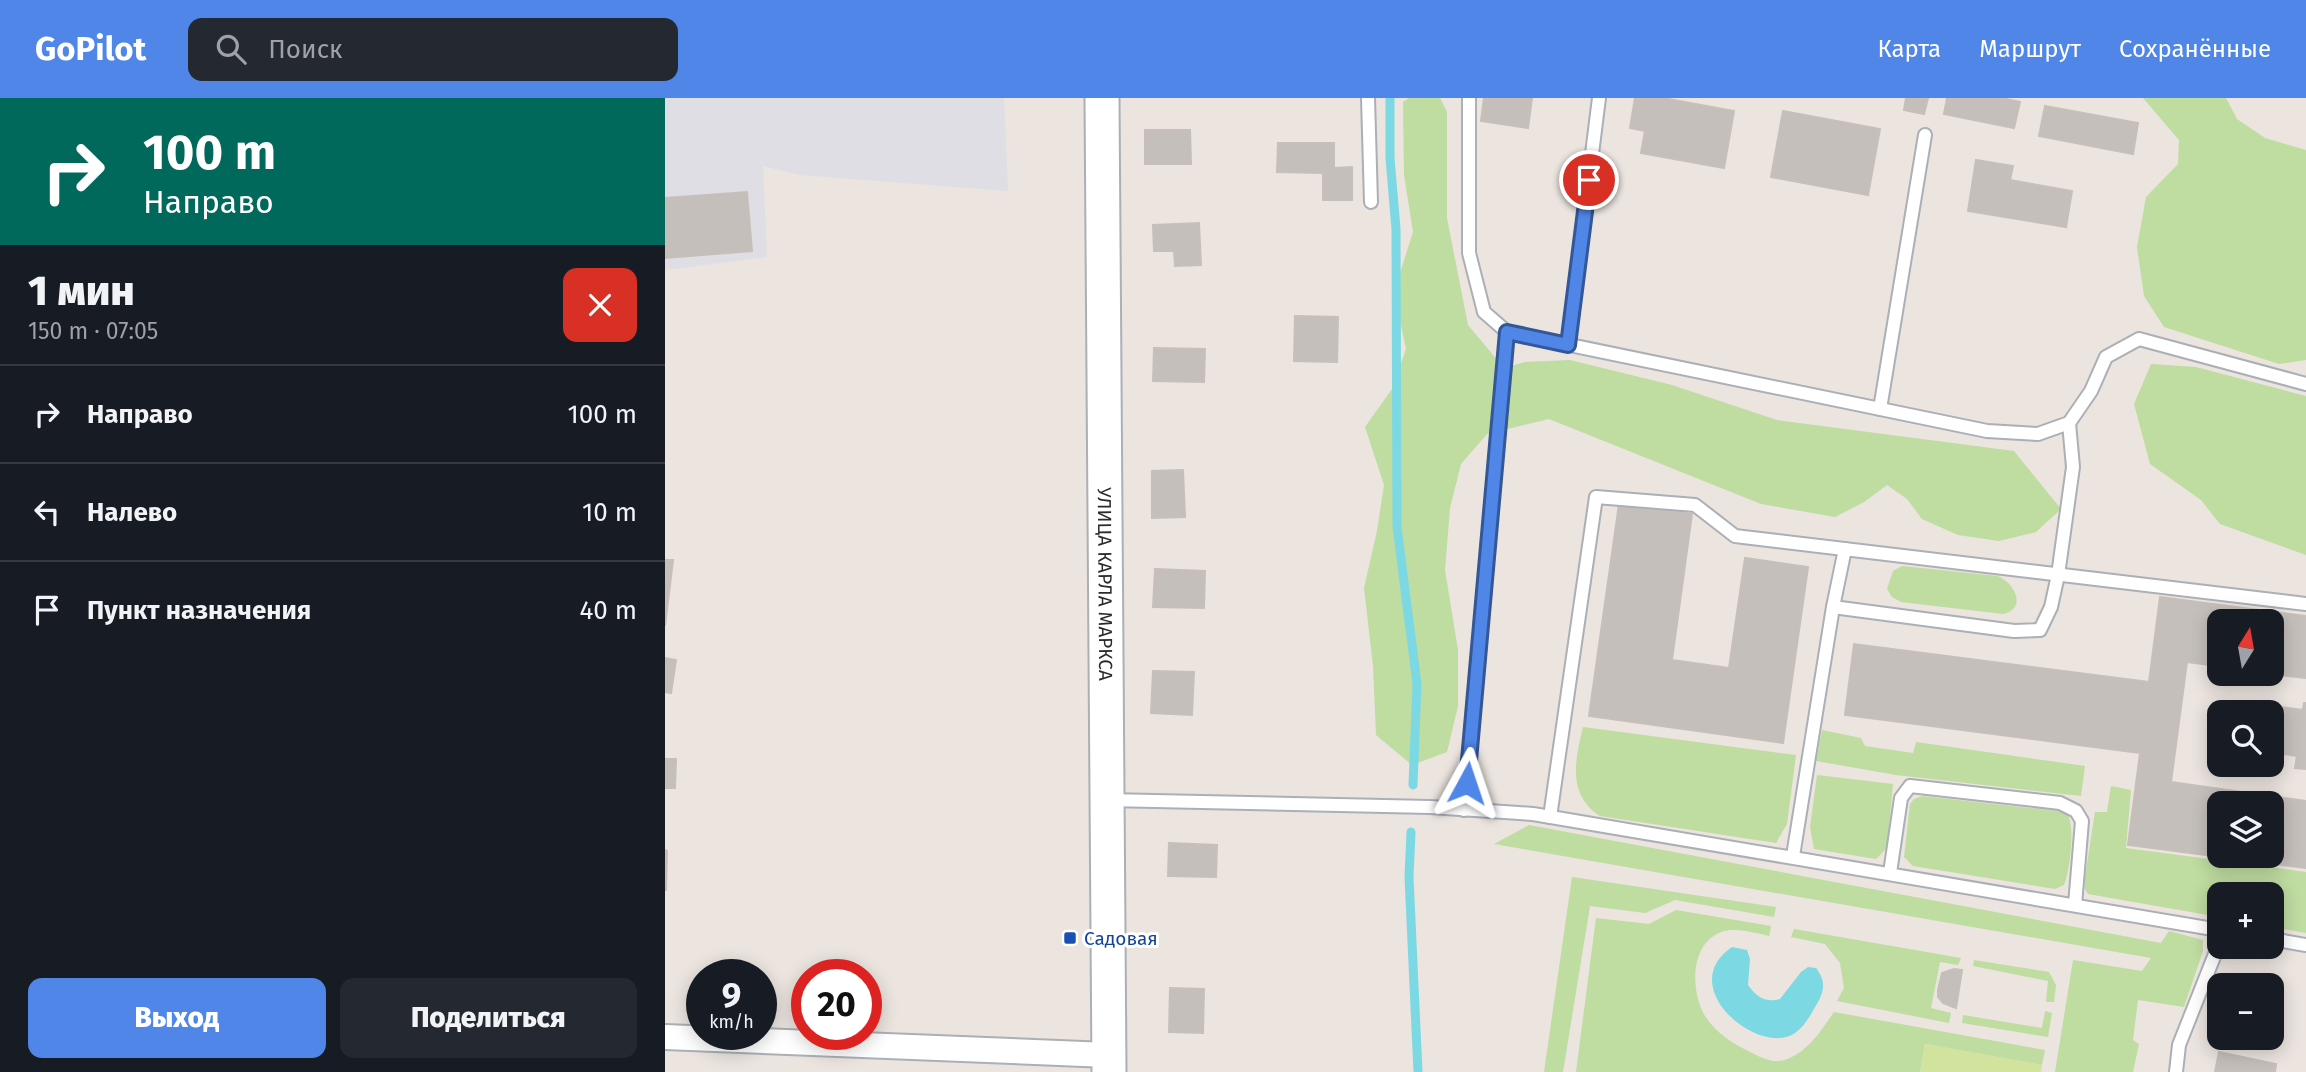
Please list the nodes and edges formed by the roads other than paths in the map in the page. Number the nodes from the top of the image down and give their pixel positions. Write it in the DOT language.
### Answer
graph roads {
  1 [pos="1102,98"];
  2 [pos="1368,98"];
  3 [pos="1469,98"];
  4 [pos="1599,98"];
  5 [pos="1925,135"];
  6 [pos="1371,202"];
  7 [pos="1507,332"];
  8 [pos="1568,345"];
  9 [pos="2306,384"];
  10 [pos="1879,409"];
  11 [pos="2069,423"];
  12 [pos="1845,549"];
  13 [pos="2058,575"];
  14 [pos="2306,604"];
  15 [pos="1833,607"];
  16 [pos="1107,800"];
  17 [pos="1464,810"];
  18 [pos="1550,817"];
  19 [pos="1793,856"];
  20 [pos="1890,873"];
  21 [pos="2075,905"];
  22 [pos="2207,928"];
  23 [pos="2284,941"];
  24 [pos="2306,945"];
  25 [pos="2213,959"];
  26 [pos="665,1037"];
  27 [pos="1108,1064"];
  28 [pos="2176,1072"];
  1 -- 16 [label="street, УЛИЦА КАРЛА МАРКСА"];
  2 -- 6 [label="lane"];
  3 -- 7 [label="lane"];
  4 -- 8 [label="lane"];
  5 -- 10 [label="lane"];
  7 -- 8 [label="lane"];
  7 -- 17 [label="lane"];
  8 -- 10 [label="lane"];
  9 -- 11 [label="lane"];
  10 -- 11 [label="lane"];
  11 -- 13 [label="lane"];
  12 -- 13 [label="lane"];
  12 -- 15 [label="lane"];
  12 -- 18 [label="lane"];
  13 -- 14 [label="lane"];
  13 -- 15 [label="lane"];
  15 -- 19 [label="lane"];
  16 -- 17 [label="lane"];
  16 -- 27 [label="street, УЛИЦА КАРЛА МАРКСА"];
  17 -- 18 [label="lane"];
  18 -- 19 [label="lane"];
  19 -- 20 [label="lane"];
  20 -- 21 [label="lane"];
  20 -- 21 [label="lane"];
  21 -- 22 [label="lane"];
  23 -- 24 [label="lane"];
  25 -- 28 [label="lane"];
  26 -- 27 [label="street"];
}
